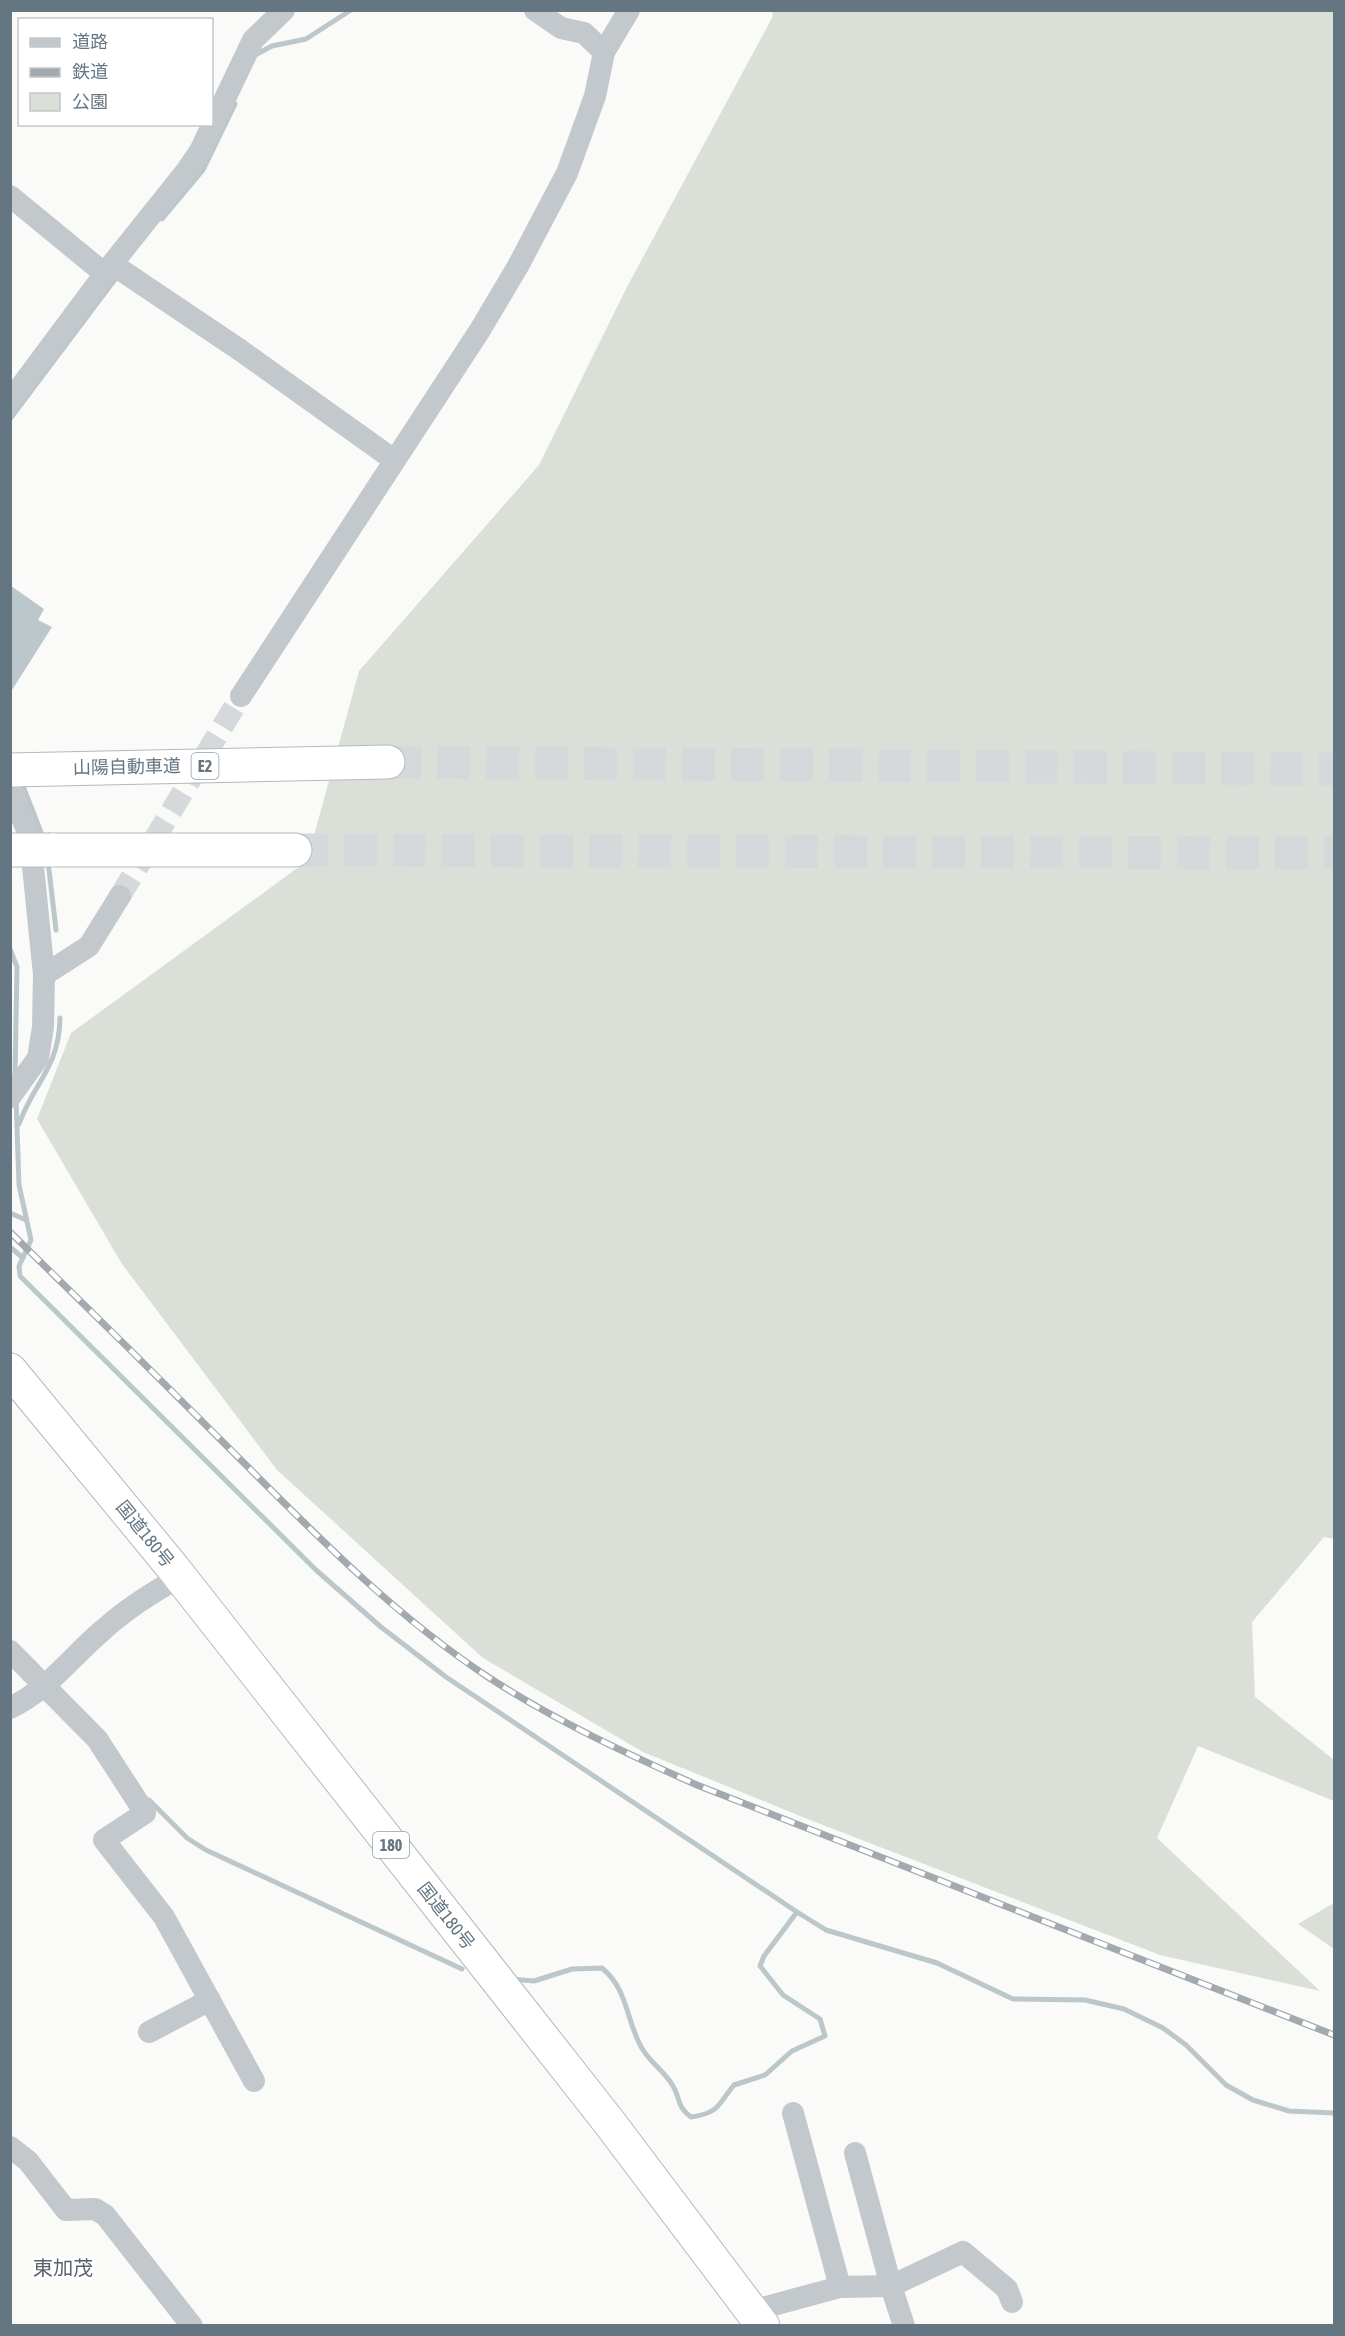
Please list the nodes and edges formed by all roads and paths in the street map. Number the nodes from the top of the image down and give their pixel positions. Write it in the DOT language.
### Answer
graph roads {
  1 [pos="284,10"];
  2 [pos="535,10"];
  3 [pos="629,10"];
  4 [pos="604,52"];
  5 [pos="213,124"];
  6 [pos="212,126"];
  7 [pos="10,196"];
  8 [pos="116,271"];
  9 [pos="10,401"];
  10 [pos="394,460"];
  11 [pos="241,696"];
  12 [pos="387,762"];
  13 [pos="14,777"];
  14 [pos="10,850"];
  15 [pos="295,850"];
  16 [pos="120,896"];
  17 [pos="44,975"];
  18 [pos="10,1097"];
  19 [pos="10,1370"];
  20 [pos="180,1577"];
  21 [pos="10,1651"];
  22 [pos="50,1682"];
  23 [pos="10,1708"];
  24 [pos="210,2000"];
  25 [pos="148,2032"];
  26 [pos="254,2081"];
  27 [pos="793,2114"];
  28 [pos="10,2147"];
  29 [pos="855,2153"];
  30 [pos="891,2286"];
  31 [pos="840,2287"];
  32 [pos="1012,2302"];
  33 [pos="758,2321"];
  34 [pos="192,2325"];
  35 [pos="904,2325"];
  1 -- 5 [label="street"];
  2 -- 4 [label="street"];
  3 -- 4 [label="street"];
  4 -- 10 [label="street"];
  6 -- 8 [label="street"];
  7 -- 8 [label="street"];
  8 -- 9 [label="street"];
  8 -- 10 [label="street"];
  10 -- 11 [label="street"];
  12 -- 13 [label="highway, 山陽自動車道 / E2"];
  13 -- 17 [label="street"];
  14 -- 15 [label="highway, bridge"];
  16 -- 17 [label="street"];
  17 -- 18 [label="street"];
  19 -- 20 [label="highway, 国道180号 / 180"];
  20 -- 22 [label="street"];
  20 -- 33 [label="highway, 国道180号 / 180"];
  21 -- 22 [label="street"];
  22 -- 23 [label="street"];
  22 -- 24 [label="street"];
  24 -- 25 [label="street"];
  24 -- 26 [label="street"];
  27 -- 31 [label="street"];
  28 -- 34 [label="street"];
  29 -- 30 [label="street"];
  30 -- 31 [label="street"];
  30 -- 32 [label="street"];
  30 -- 35 [label="street"];
  31 -- 33 [label="street"];
}
